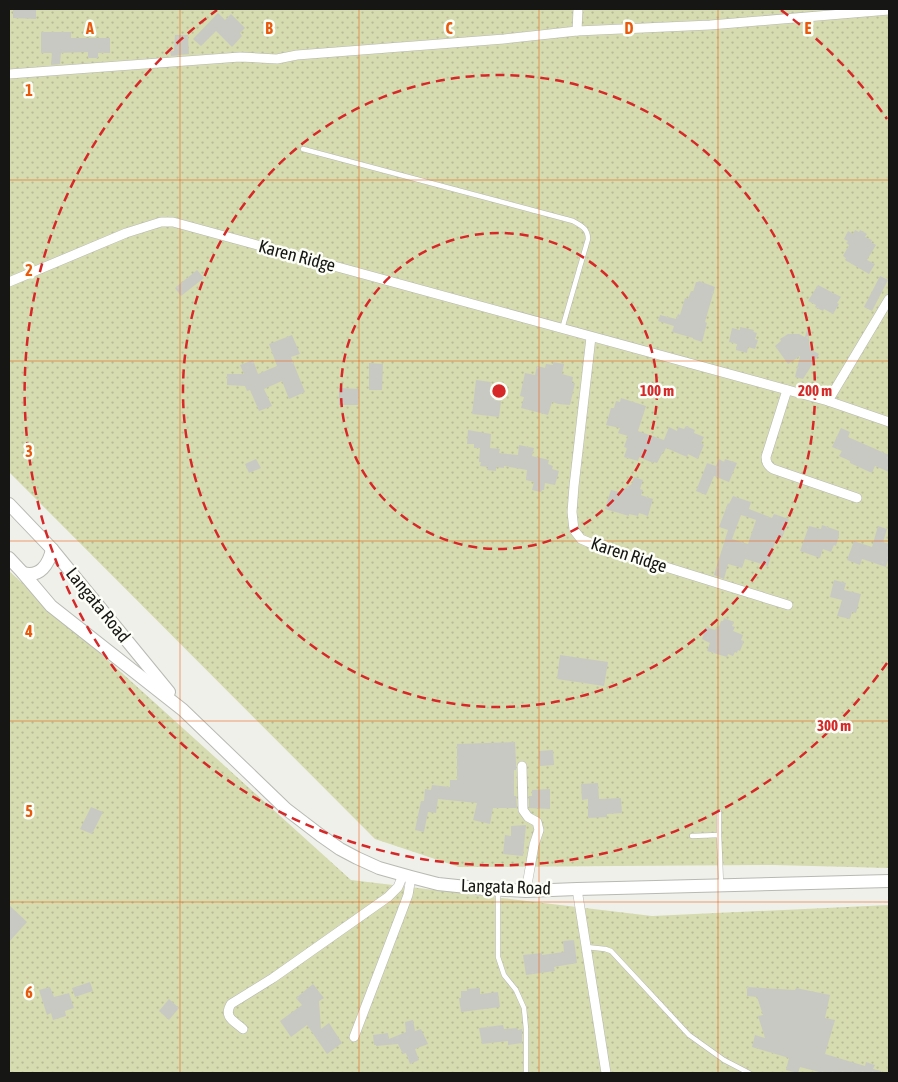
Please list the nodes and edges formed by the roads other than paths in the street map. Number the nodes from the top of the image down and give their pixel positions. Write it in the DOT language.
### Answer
graph roads {
  1 [pos="578,9"];
  2 [pos="889,10"];
  3 [pos="577,31"];
  4 [pos="9,74"];
  5 [pos="303,149"];
  6 [pos="9,282"];
  7 [pos="889,298"];
  8 [pos="562,329"];
  9 [pos="591,337"];
  10 [pos="787,390"];
  11 [pos="828,401"];
  12 [pos="889,422"];
  13 [pos="857,498"];
  14 [pos="9,504"];
  15 [pos="52,549"];
  16 [pos="9,558"];
  17 [pos="23,573"];
  18 [pos="788,605"];
  19 [pos="183,710"];
  20 [pos="522,766"];
  21 [pos="719,812"];
  22 [pos="719,835"];
  23 [pos="692,836"];
  24 [pos="407,876"];
  25 [pos="889,882"];
  26 [pos="721,885"];
  27 [pos="577,889"];
  28 [pos="498,890"];
  29 [pos="526,891"];
  30 [pos="586,948"];
  31 [pos="243,1029"];
  32 [pos="354,1037"];
  33 [pos="526,1073"];
  34 [pos="606,1073"];
  35 [pos="749,1073"];
  1 -- 3 [label="street"];
  2 -- 3 [label="street"];
  3 -- 4 [label="street"];
  5 -- 8 [label="lane"];
  6 -- 8 [label="street, Karen Ridge"];
  7 -- 11 [label="street"];
  8 -- 9 [label="street, Karen Ridge"];
  9 -- 10 [label="street, Karen Ridge"];
  9 -- 18 [label="street, Karen Ridge"];
  10 -- 11 [label="street, Karen Ridge"];
  10 -- 13 [label="street"];
  11 -- 12 [label="street, Karen Ridge"];
  14 -- 15 [label="main road, Langata Road"];
  15 -- 17 [label="main road"];
  15 -- 19 [label="main road, Langata Road"];
  16 -- 17 [label="main road, Langata Road"];
  17 -- 19 [label="main road, Langata Road"];
  19 -- 24 [label="main road, Langata Road"];
  20 -- 29 [label="street"];
  21 -- 22 [label="lane"];
  22 -- 23 [label="lane"];
  22 -- 26 [label="lane"];
  24 -- 28 [label="main road, Langata Road"];
  24 -- 31 [label="street"];
  24 -- 32 [label="street"];
  25 -- 26 [label="main road, Langata Road"];
  26 -- 27 [label="main road, Langata Road"];
  27 -- 29 [label="main road, Langata Road"];
  27 -- 30 [label="street"];
  28 -- 29 [label="main road, Langata Road"];
  28 -- 33 [label="lane"];
  30 -- 34 [label="street"];
  30 -- 35 [label="lane"];
}
